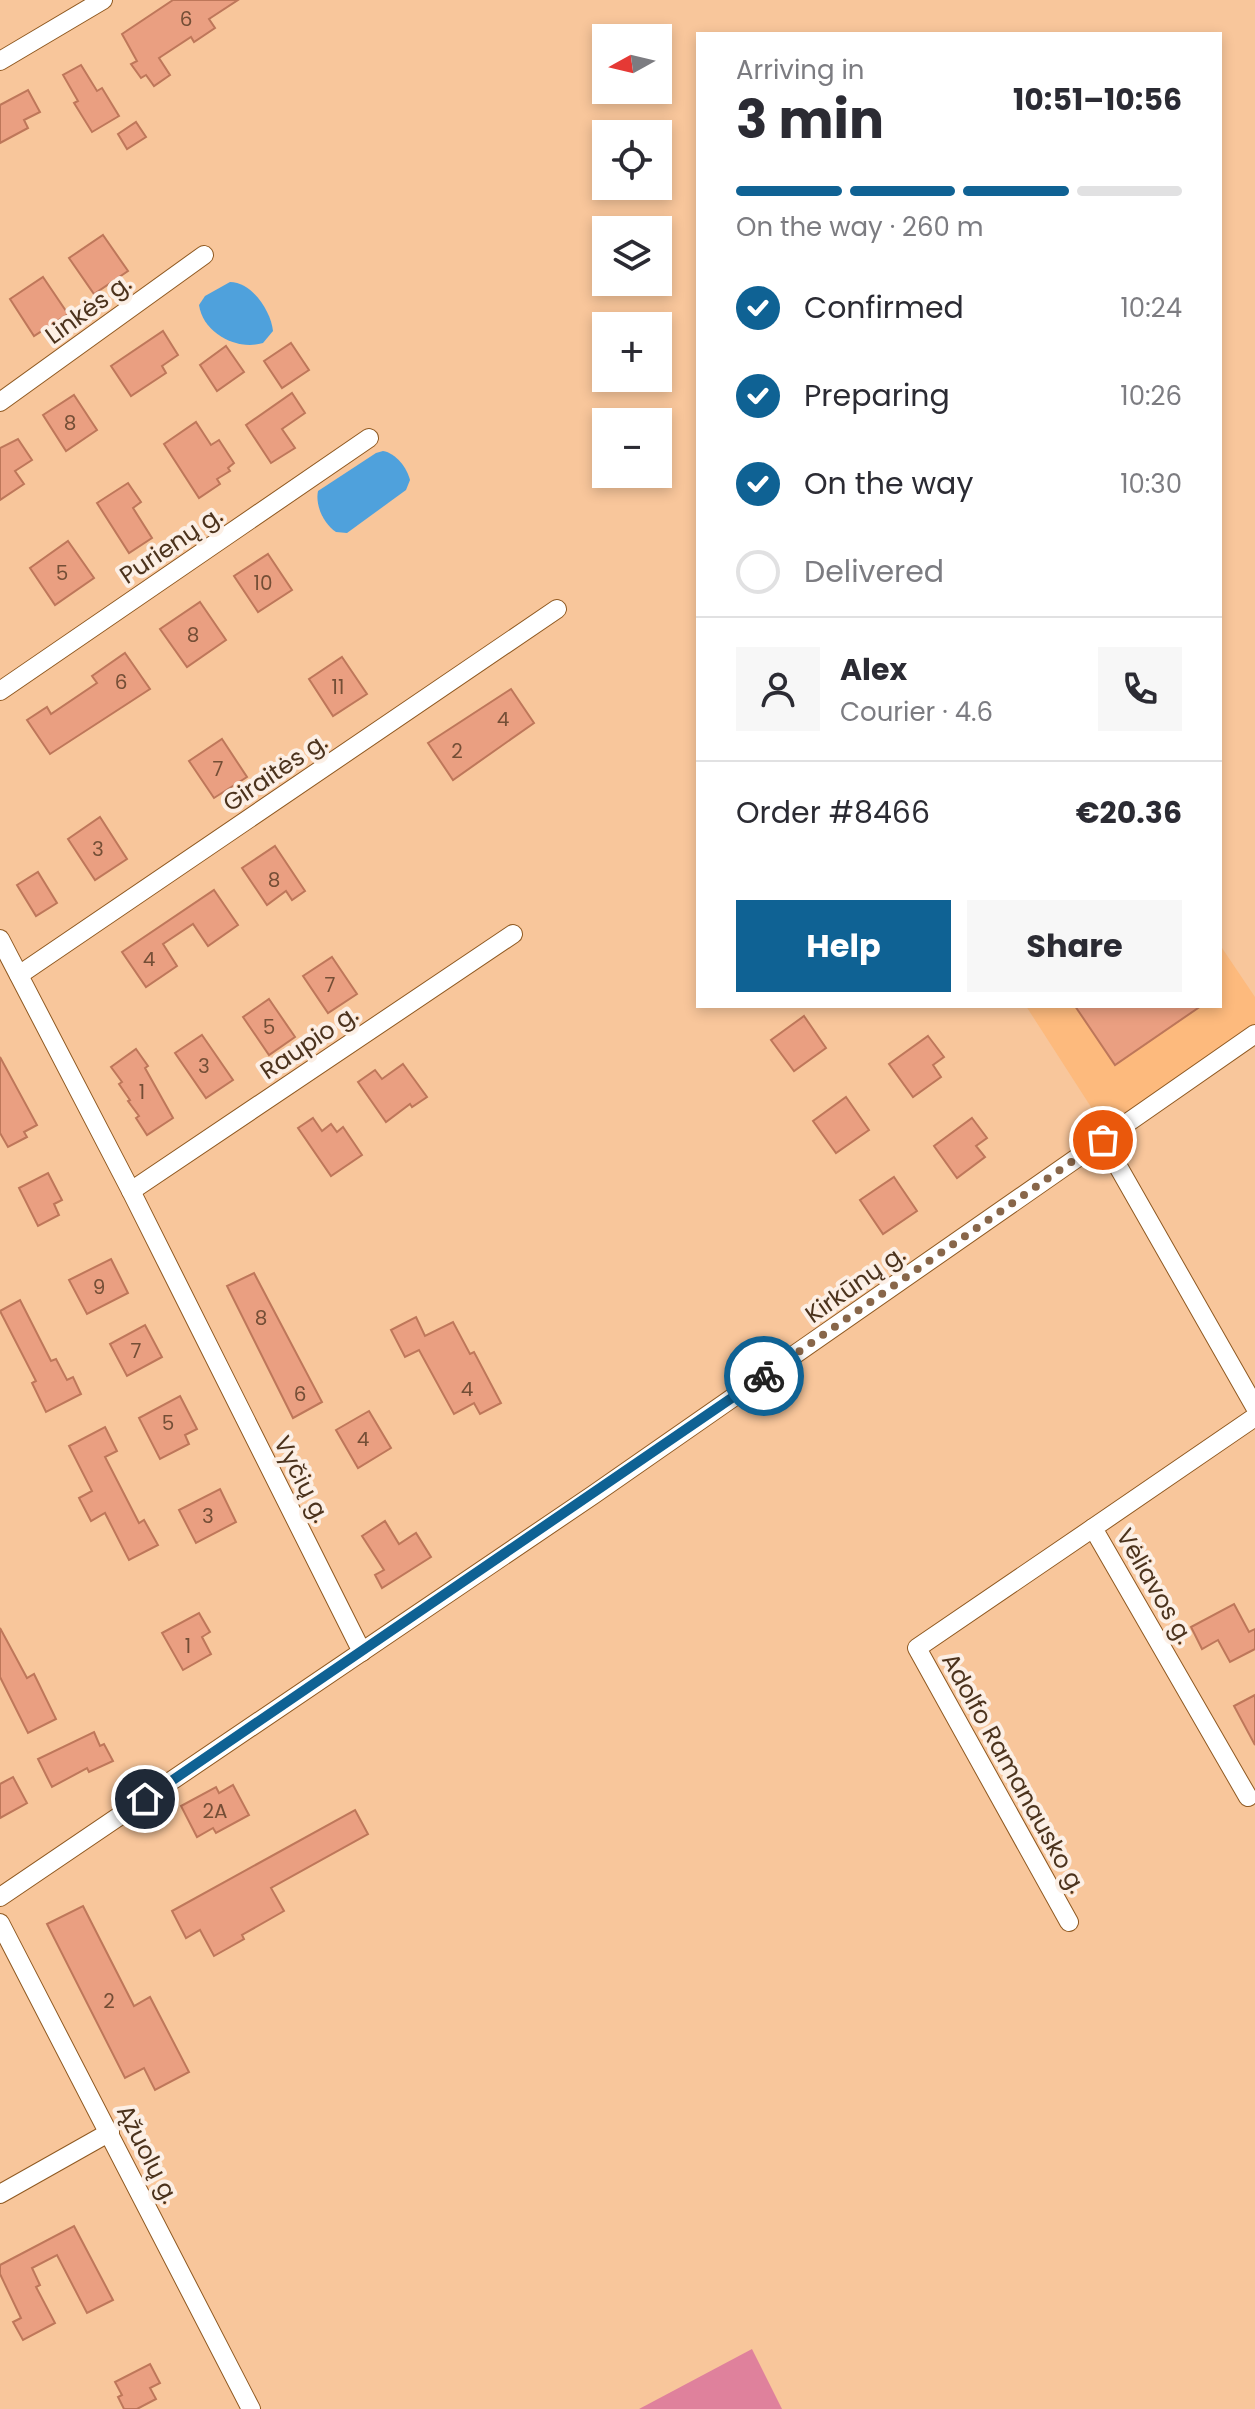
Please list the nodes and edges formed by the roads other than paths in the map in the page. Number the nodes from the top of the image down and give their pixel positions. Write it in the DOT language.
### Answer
graph roads {
  1 [pos="103,0"];
  2 [pos="0,61"];
  3 [pos="204,255"];
  4 [pos="0,402"];
  5 [pos="369,438"];
  6 [pos="557,609"];
  7 [pos="0,691"];
  8 [pos="513,934"];
  9 [pos="0,939"];
  10 [pos="19,975"];
  11 [pos="1255,1034"];
  12 [pos="1103,1140"];
  13 [pos="131,1191"];
  14 [pos="1255,1407"];
  15 [pos="1255,1417"];
  16 [pos="1093,1528"];
  17 [pos="362,1652"];
  18 [pos="1248,1797"];
  19 [pos="0,1897"];
  20 [pos="1069,1922"];
  21 [pos="0,1923"];
  22 [pos="110,2132"];
  23 [pos="0,2194"];
  24 [pos="243,2406"];
  1 -- 2 [label="street"];
  3 -- 4 [label="street, Linkės g."];
  5 -- 7 [label="street, Purienų g."];
  6 -- 10 [label="street, Giraitės g."];
  8 -- 13 [label="street, Raupio g."];
  9 -- 10 [label="street, Vyčių g."];
  10 -- 13 [label="street, Vyčių g."];
  11 -- 12 [label="street, Kirkūnų g."];
  12 -- 14 [label="street"];
  12 -- 17 [label="street, Kirkūnų g."];
  13 -- 17 [label="street, Vyčių g."];
  15 -- 16 [label="street, Vėliavos g."];
  16 -- 18 [label="street, Vėliavos g."];
  16 -- 20 [label="street, Adolfo Ramanausko g."];
  17 -- 19 [label="street"];
  21 -- 22 [label="street, Ąžuolų g."];
  22 -- 23 [label="street"];
  22 -- 24 [label="street, Ąžuolų g."];
}
